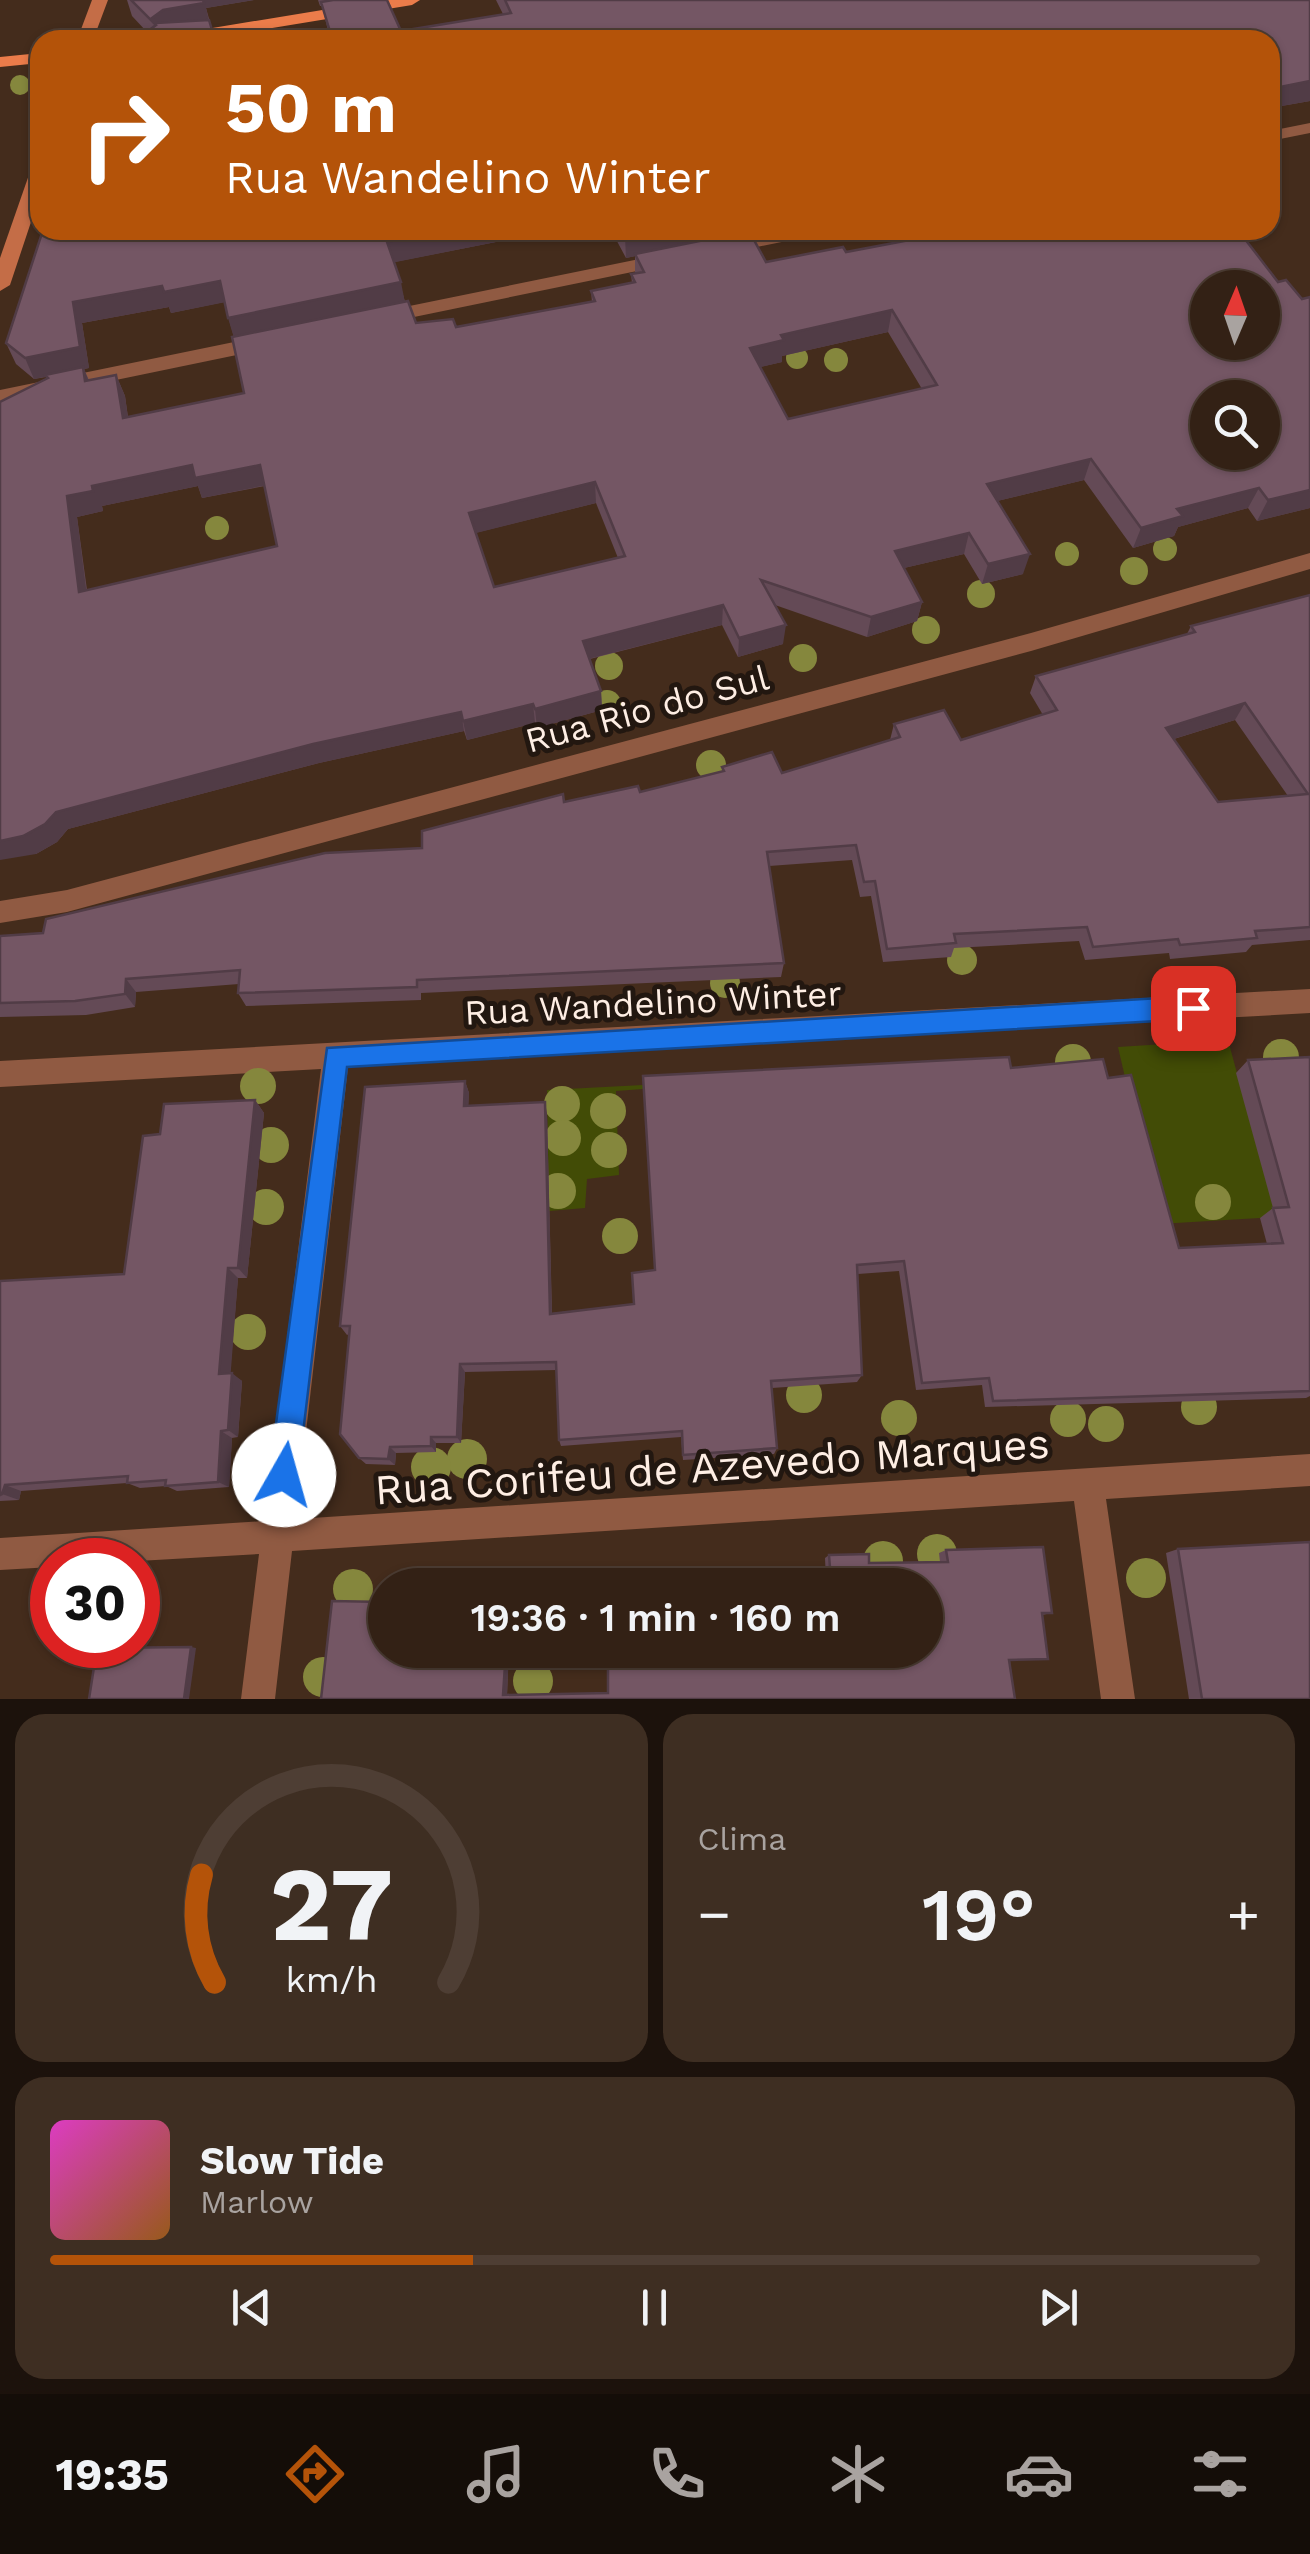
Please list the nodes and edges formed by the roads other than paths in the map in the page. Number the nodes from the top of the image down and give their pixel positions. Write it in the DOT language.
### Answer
graph roads {
  1 [pos="100,0"];
  2 [pos="412,0"];
  3 [pos="89,30"];
  4 [pos="230,30"];
  5 [pos="30,59"];
  6 [pos="0,62"];
  7 [pos="1310,128"];
  8 [pos="1280,134"];
  9 [pos="30,198"];
  10 [pos="762,240"];
  11 [pos="0,284"];
  12 [pos="367,321"];
  13 [pos="290,337"];
  14 [pos="0,396"];
  15 [pos="1310,561"];
  16 [pos="0,912"];
  17 [pos="1310,1001"];
  18 [pos="336,1056"];
  19 [pos="0,1074"];
  20 [pos="1310,1470"];
  21 [pos="1088,1484"];
  22 [pos="276,1537"];
  23 [pos="0,1554"];
  24 [pos="258,1699"];
  25 [pos="1118,1699"];
  1 -- 3 [label="main road"];
  2 -- 4 [label="main road"];
  5 -- 6 [label="main road"];
  7 -- 8 [label="street"];
  9 -- 11 [label="main road"];
  10 -- 12 [label="street"];
  13 -- 14 [label="street"];
  15 -- 16 [label="street, Rua Rio do Sul"];
  17 -- 18 [label="street, Rua Wandelino Winter"];
  18 -- 19 [label="street, Rua Wandelino Winter"];
  18 -- 22 [label="street"];
  20 -- 21 [label="street, Rua Corifeu de Azevedo Marques"];
  21 -- 22 [label="street, Rua Corifeu de Azevedo Marques"];
  21 -- 25 [label="street"];
  22 -- 23 [label="street, Rua Corifeu de Azevedo Marques"];
  22 -- 24 [label="street"];
}
